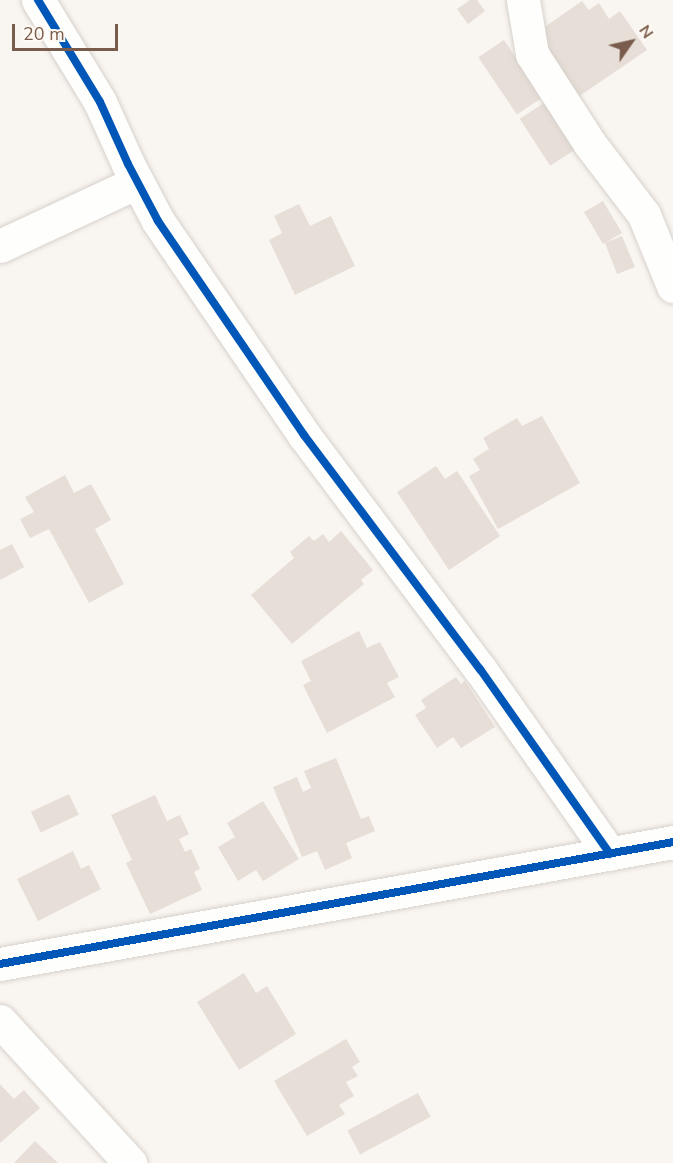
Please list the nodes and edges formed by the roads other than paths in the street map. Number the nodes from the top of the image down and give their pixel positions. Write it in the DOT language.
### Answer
graph roads {
  1 [pos="38,0"];
  2 [pos="523,0"];
  3 [pos="137,182"];
  4 [pos="0,246"];
  5 [pos="673,286"];
  6 [pos="673,842"];
  7 [pos="610,854"];
  8 [pos="0,964"];
  9 [pos="0,1021"];
  10 [pos="130,1163"];
  1 -- 3 [label="street"];
  2 -- 5 [label="street"];
  3 -- 4 [label="street"];
  3 -- 7 [label="street"];
  6 -- 7 [label="street"];
  7 -- 8 [label="street"];
  9 -- 10 [label="street"];
}
